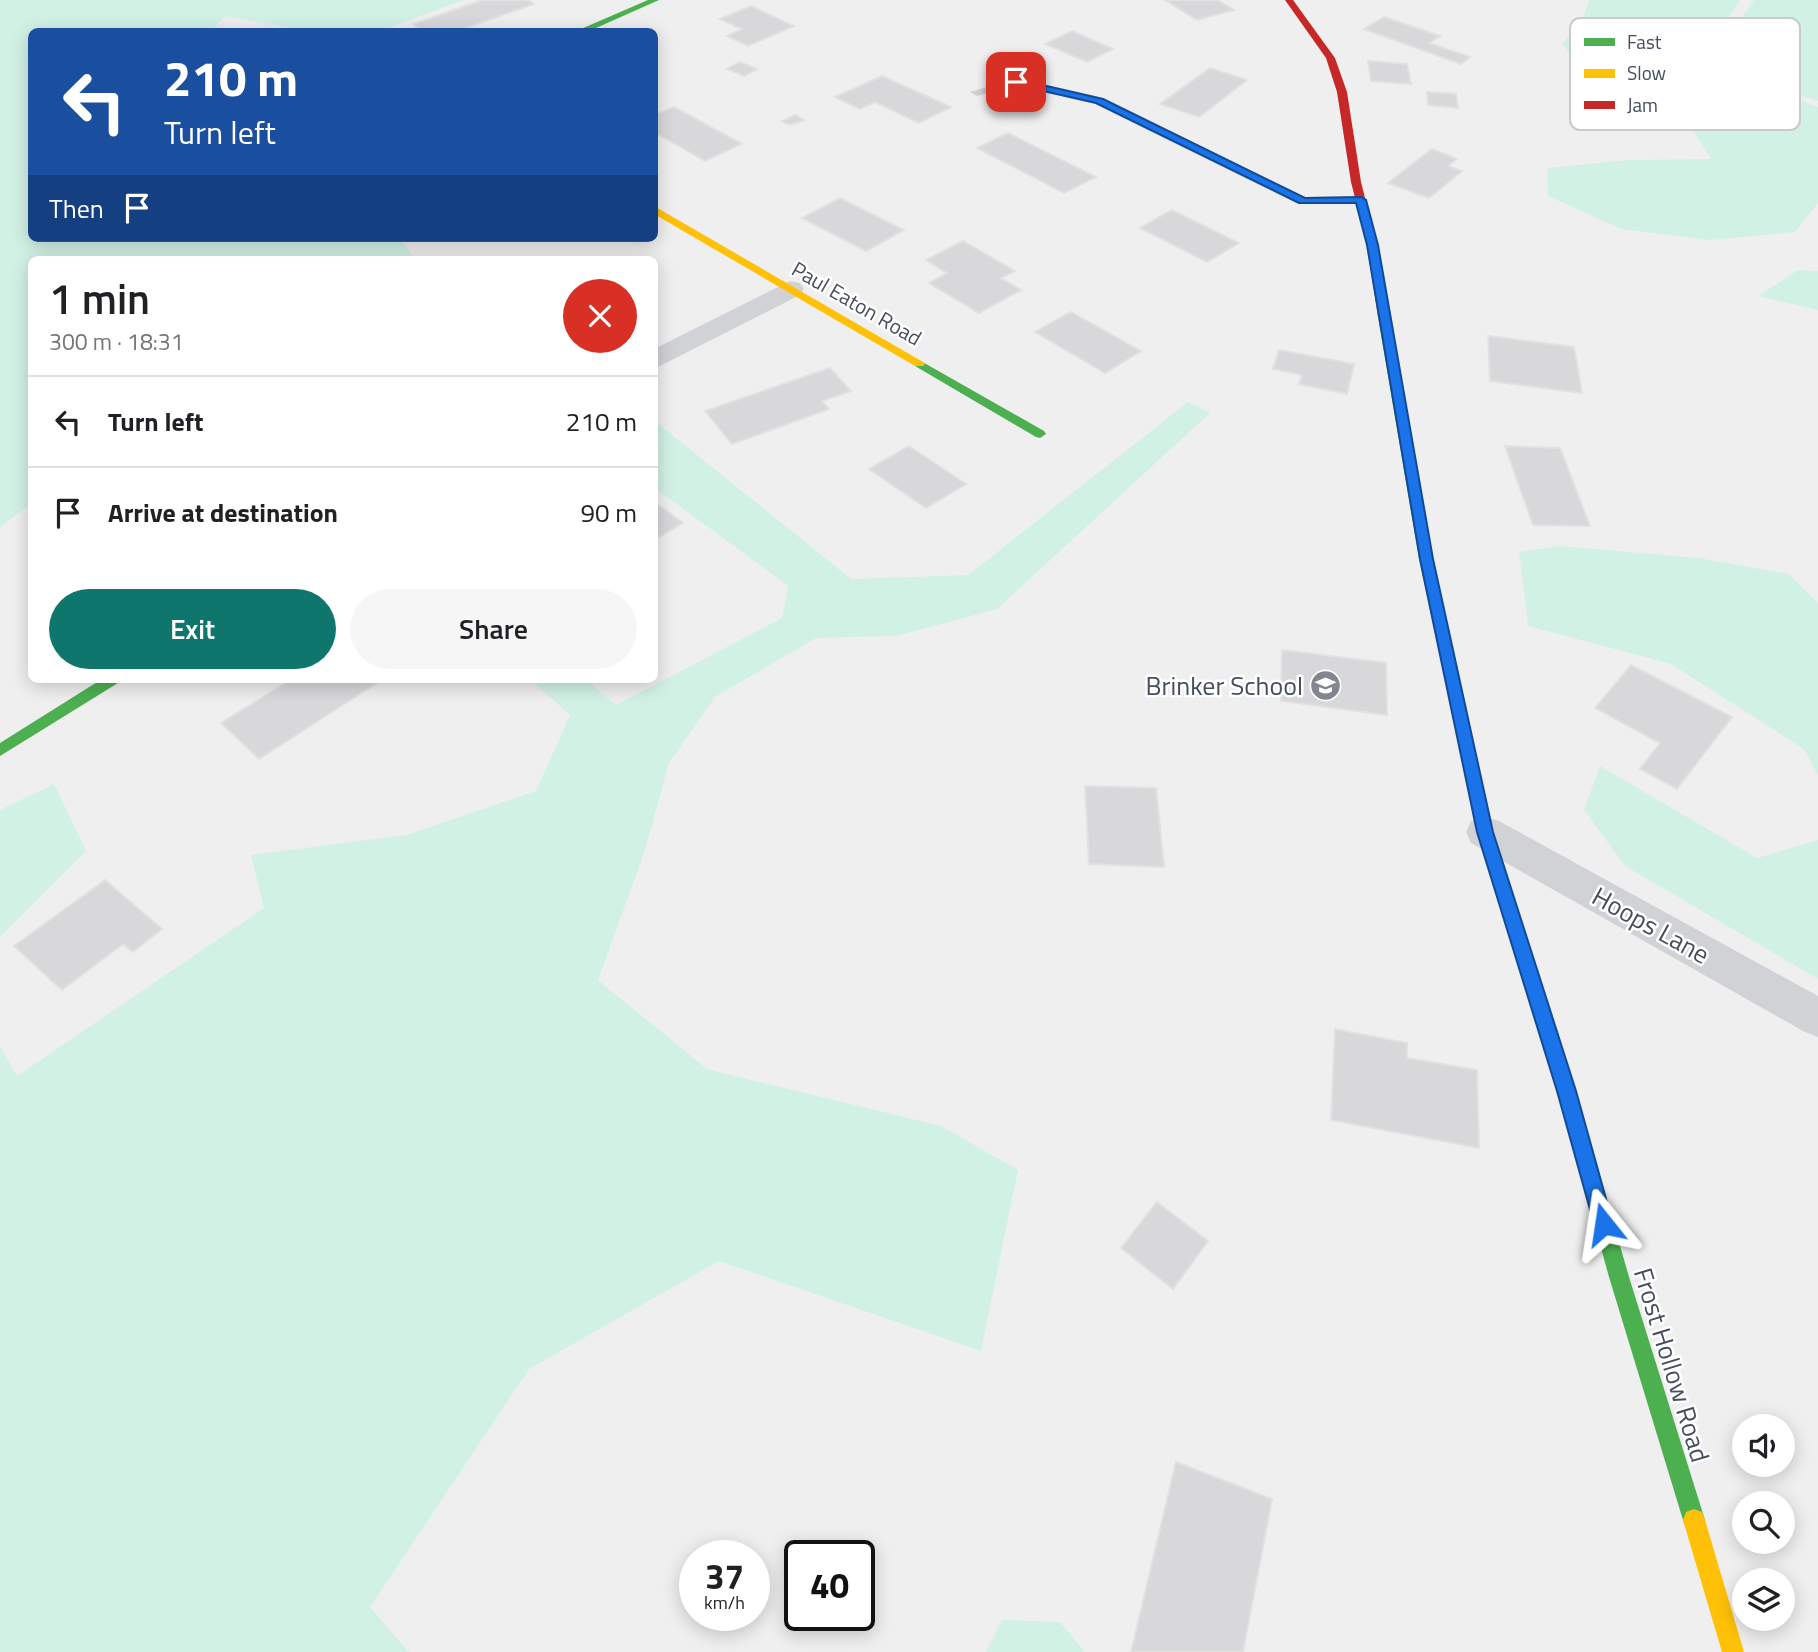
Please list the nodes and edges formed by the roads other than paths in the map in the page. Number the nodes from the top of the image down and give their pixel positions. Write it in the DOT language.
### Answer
graph roads {
  1 [pos="655,0"];
  2 [pos="1289,0"];
  3 [pos="588,28"];
  4 [pos="977,92"];
  5 [pos="1361,200"];
  6 [pos="658,211"];
  7 [pos="790,289"];
  8 [pos="658,359"];
  9 [pos="1040,434"];
  10 [pos="107,683"];
  11 [pos="0,750"];
  12 [pos="1485,832"];
  13 [pos="1818,1018"];
  14 [pos="1733,1652"];
  1 -- 3 [label="street"];
  2 -- 5 [label="street, Frost Hollow Road"];
  4 -- 5 [label="lane"];
  5 -- 12 [label="street, Frost Hollow Road"];
  6 -- 7 [label="street, Paul Eaton Road"];
  7 -- 8 [label="street"];
  7 -- 9 [label="street, Paul Eaton Road"];
  10 -- 11 [label="street"];
  12 -- 13 [label="street, Hoops Lane"];
  12 -- 14 [label="street, Frost Hollow Road"];
}
